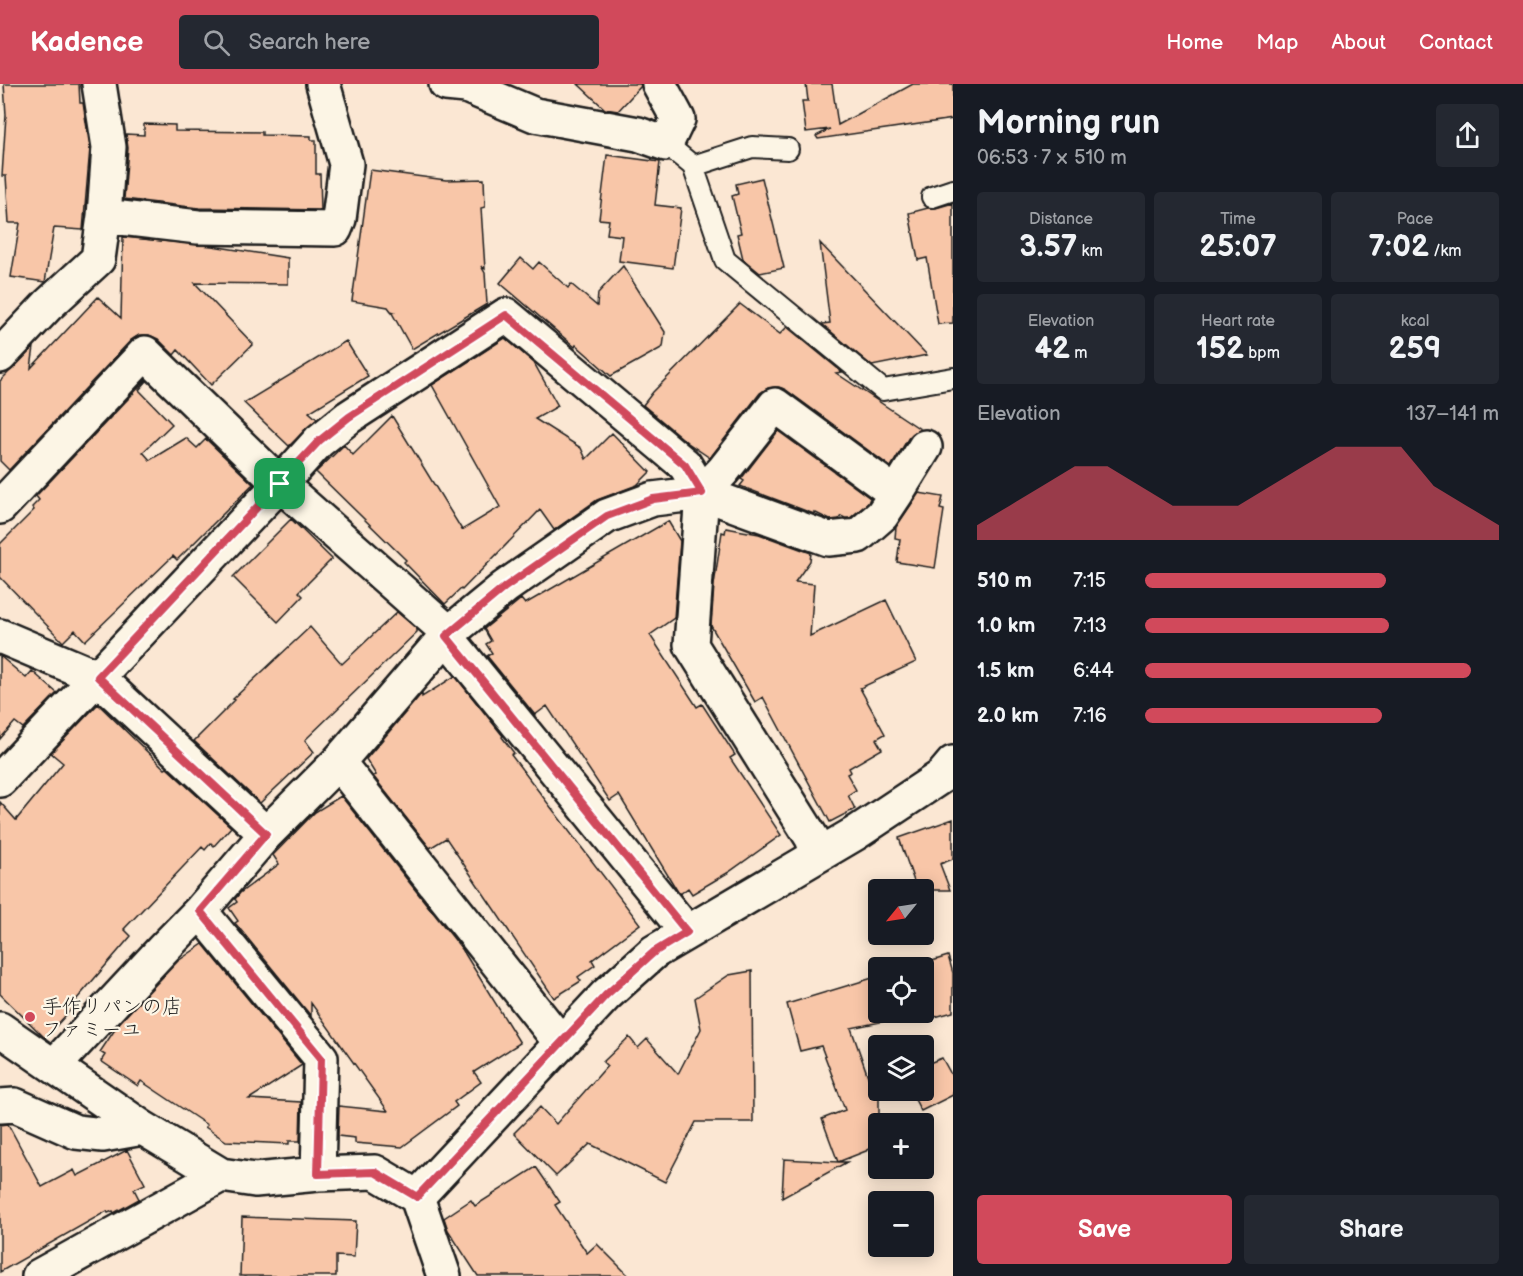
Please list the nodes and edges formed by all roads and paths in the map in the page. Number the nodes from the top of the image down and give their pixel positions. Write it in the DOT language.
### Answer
graph roads {
  1 [pos="99,84"];
  2 [pos="323,84"];
  3 [pos="446,84"];
  4 [pos="659,84"];
  5 [pos="666,144"];
  6 [pos="788,149"];
  7 [pos="693,166"];
  8 [pos="953,190"];
  9 [pos="932,197"];
  10 [pos="104,216"];
  11 [pos="0,356"];
  12 [pos="953,378"];
  13 [pos="925,447"];
  14 [pos="280,484"];
  15 [pos="702,493"];
  16 [pos="896,494"];
  17 [pos="0,507"];
  18 [pos="447,634"];
  19 [pos="0,636"];
  20 [pos="98,677"];
  21 [pos="338,762"];
  22 [pos="953,763"];
  23 [pos="0,780"];
  24 [pos="266,834"];
  25 [pos="818,855"];
  26 [pos="200,911"];
  27 [pos="687,932"];
  28 [pos="0,1029"];
  29 [pos="561,1043"];
  30 [pos="55,1065"];
  31 [pos="0,1106"];
  32 [pos="143,1128"];
  33 [pos="221,1174"];
  34 [pos="318,1174"];
  35 [pos="417,1197"];
  36 [pos="39,1276"];
  37 [pos="444,1276"];
  1 -- 10 [label="street"];
  2 -- 10 [label="street"];
  3 -- 5 [label="street"];
  4 -- 5 [label="street"];
  5 -- 7 [label="lane"];
  6 -- 7 [label="lane"];
  7 -- 12 [label="lane"];
  8 -- 9 [label="lane"];
  10 -- 11 [label="street"];
  13 -- 16 [label="street"];
  14 -- 15 [label="street"];
  14 -- 17 [label="street"];
  14 -- 18 [label="street"];
  14 -- 20 [label="street"];
  15 -- 16 [label="street"];
  15 -- 16 [label="street"];
  15 -- 18 [label="street"];
  15 -- 25 [label="street"];
  18 -- 21 [label="street"];
  18 -- 27 [label="street"];
  19 -- 20 [label="street"];
  20 -- 23 [label="street"];
  20 -- 24 [label="street"];
  21 -- 24 [label="street"];
  21 -- 29 [label="street"];
  22 -- 25 [label="street"];
  24 -- 26 [label="street"];
  25 -- 27 [label="street"];
  26 -- 30 [label="street"];
  26 -- 34 [label="street"];
  27 -- 29 [label="street"];
  28 -- 30 [label="street"];
  29 -- 35 [label="street"];
  30 -- 32 [label="street"];
  31 -- 32 [label="street"];
  32 -- 33 [label="street"];
  33 -- 34 [label="street"];
  33 -- 36 [label="street"];
  34 -- 35 [label="street"];
  35 -- 37 [label="street"];
}
